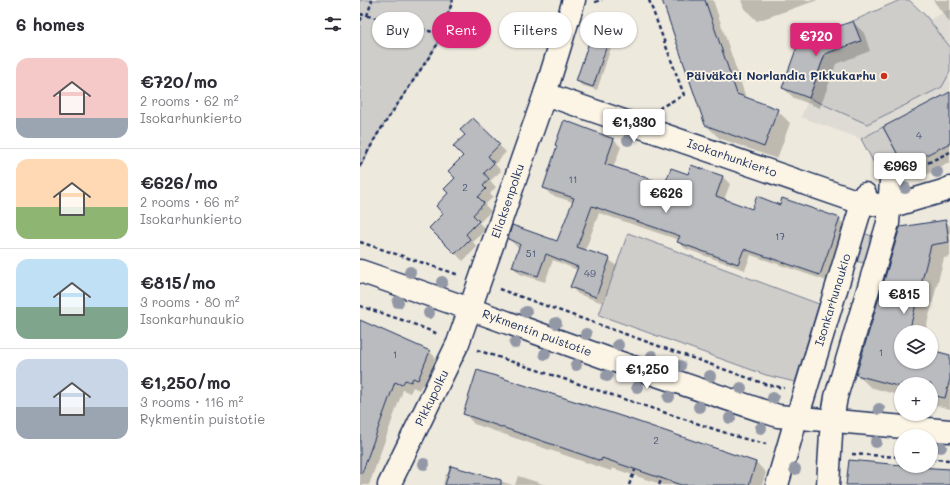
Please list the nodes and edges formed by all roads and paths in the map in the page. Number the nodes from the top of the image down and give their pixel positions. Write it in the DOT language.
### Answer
graph roads {
  1 [pos="372,0"];
  2 [pos="453,0"];
  3 [pos="574,0"];
  4 [pos="648,0"];
  5 [pos="449,12"];
  6 [pos="361,15"];
  7 [pos="368,16"];
  8 [pos="360,21"];
  9 [pos="432,32"];
  10 [pos="435,48"];
  11 [pos="545,94"];
  12 [pos="658,113"];
  13 [pos="360,166"];
  14 [pos="892,181"];
  15 [pos="950,188"];
  16 [pos="860,199"];
  17 [pos="889,207"];
  18 [pos="360,242"];
  19 [pos="360,272"];
  20 [pos="480,282"];
  21 [pos="360,306"];
  22 [pos="470,308"];
  23 [pos="458,343"];
  24 [pos="803,399"];
  25 [pos="834,409"];
  26 [pos="950,431"];
  27 [pos="790,439"];
  28 [pos="830,443"];
  29 [pos="894,456"];
  30 [pos="938,459"];
  31 [pos="950,460"];
  32 [pos="635,470"];
  33 [pos="662,478"];
  34 [pos="389,485"];
  35 [pos="629,485"];
  36 [pos="659,485"];
  37 [pos="776,485"];
  38 [pos="828,485"];
  1 -- 7 [label="path"];
  2 -- 5 [label="path"];
  3 -- 11 [label="street"];
  4 -- 12 [label="path"];
  6 -- 7 [label="path"];
  6 -- 8 [label="path"];
  7 -- 9 [label="path"];
  10 -- 13 [label="path"];
  11 -- 16 [label="street, Isokarhunkierto"];
  11 -- 20 [label="street, Eliaksenpolku"];
  14 -- 17 [label="street"];
  15 -- 17 [label="street"];
  16 -- 17 [label="street, Isokarhunkierto"];
  16 -- 24 [label="street, Isonkarhunaukio"];
  17 -- 25 [label="street"];
  18 -- 20 [label="path"];
  19 -- 22 [label="street, Rykmentin puistotie"];
  20 -- 22 [label="street, Eliaksenpolku"];
  20 -- 24 [label="path"];
  21 -- 23 [label="path"];
  22 -- 23 [label="street, Pikkupolku"];
  22 -- 26 [label="street, Rykmentin puistotie"];
  23 -- 27 [label="path"];
  23 -- 34 [label="street, Pikkupolku"];
  27 -- 37 [label="street"];
  28 -- 29 [label="path"];
  28 -- 38 [label="street"];
  30 -- 31 [label="path"];
  32 -- 35 [label="path"];
  33 -- 36 [label="path"];
}
